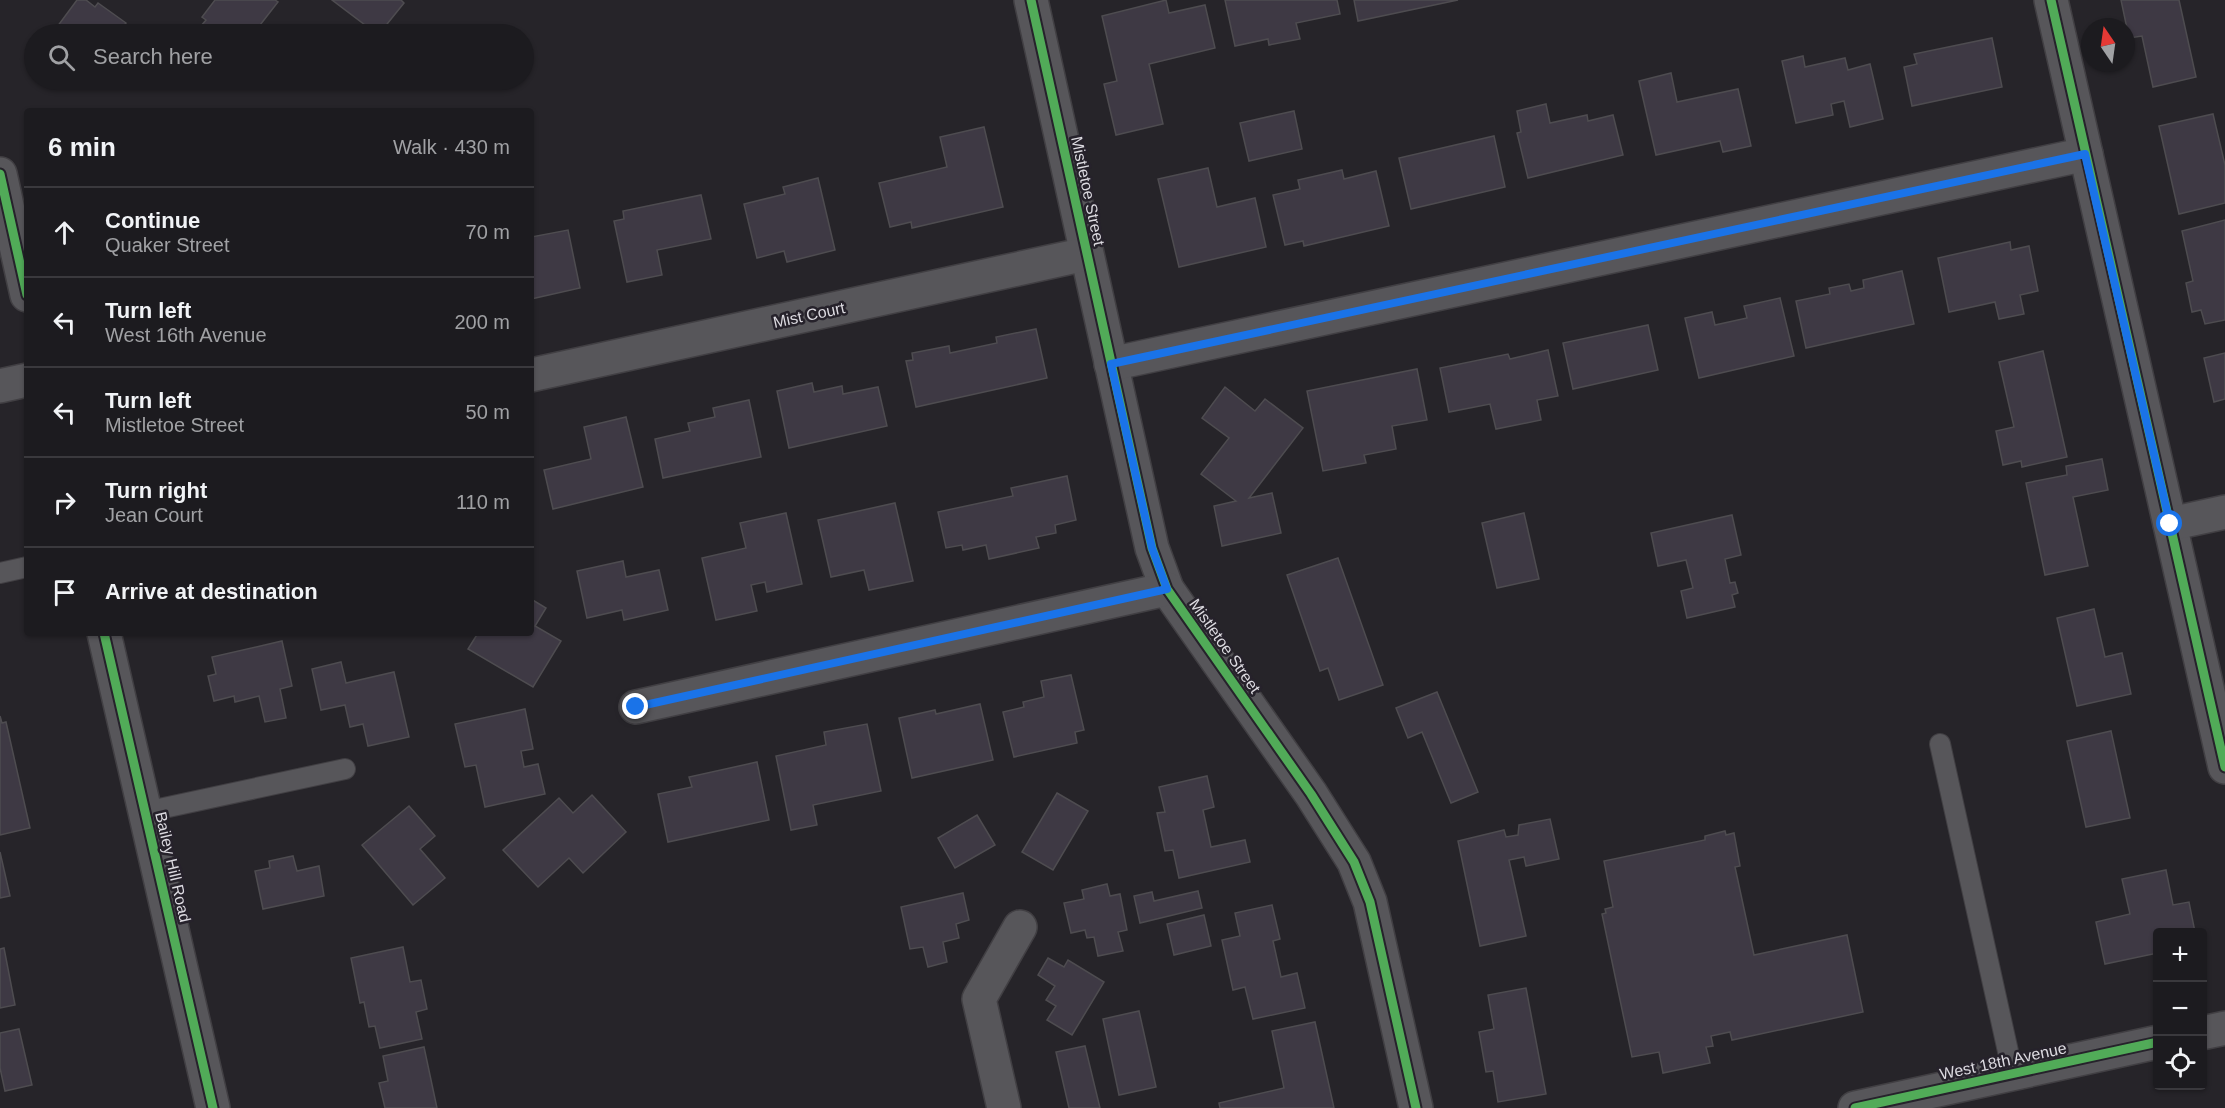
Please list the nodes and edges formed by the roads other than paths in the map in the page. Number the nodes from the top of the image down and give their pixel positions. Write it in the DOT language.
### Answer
graph roads {
  1 [pos="1031,0"];
  2 [pos="2051,0"];
  3 [pos="2085,154"];
  4 [pos="0,174"];
  5 [pos="1086,254"];
  6 [pos="24,282"];
  7 [pos="1111,364"];
  8 [pos="534,374"];
  9 [pos="24,381"];
  10 [pos="0,386"];
  11 [pos="2225,512"];
  12 [pos="2170,524"];
  13 [pos="24,568"];
  14 [pos="0,573"];
  15 [pos="1167,589"];
  16 [pos="105,636"];
  17 [pos="636,707"];
  18 [pos="1940,744"];
  19 [pos="2225,767"];
  20 [pos="345,769"];
  21 [pos="145,812"];
  22 [pos="1020,927"];
  23 [pos="2225,1028"];
  24 [pos="2207,1032"];
  25 [pos="2153,1043"];
  26 [pos="2013,1074"];
  27 [pos="213,1108"];
  28 [pos="1004,1108"];
  29 [pos="1416,1108"];
  30 [pos="1855,1108"];
  1 -- 5 [label="street, Mistletoe Street"];
  2 -- 3 [label="street"];
  3 -- 7 [label="street"];
  3 -- 12 [label="street"];
  4 -- 6 [label="street"];
  5 -- 7 [label="street, Mistletoe Street"];
  5 -- 8 [label="street, Mist Court"];
  7 -- 15 [label="street, Mistletoe Street"];
  9 -- 10 [label="street"];
  11 -- 12 [label="street"];
  12 -- 19 [label="street"];
  13 -- 14 [label="lane"];
  15 -- 17 [label="street"];
  15 -- 29 [label="street, Mistletoe Street"];
  16 -- 21 [label="street, Bailey Hill Road"];
  18 -- 26 [label="lane"];
  20 -- 21 [label="lane"];
  21 -- 27 [label="street, Bailey Hill Road"];
  22 -- 28 [label="street"];
  23 -- 24 [label="street"];
  25 -- 26 [label="street, West 18th Avenue"];
  26 -- 30 [label="street, West 18th Avenue"];
}
